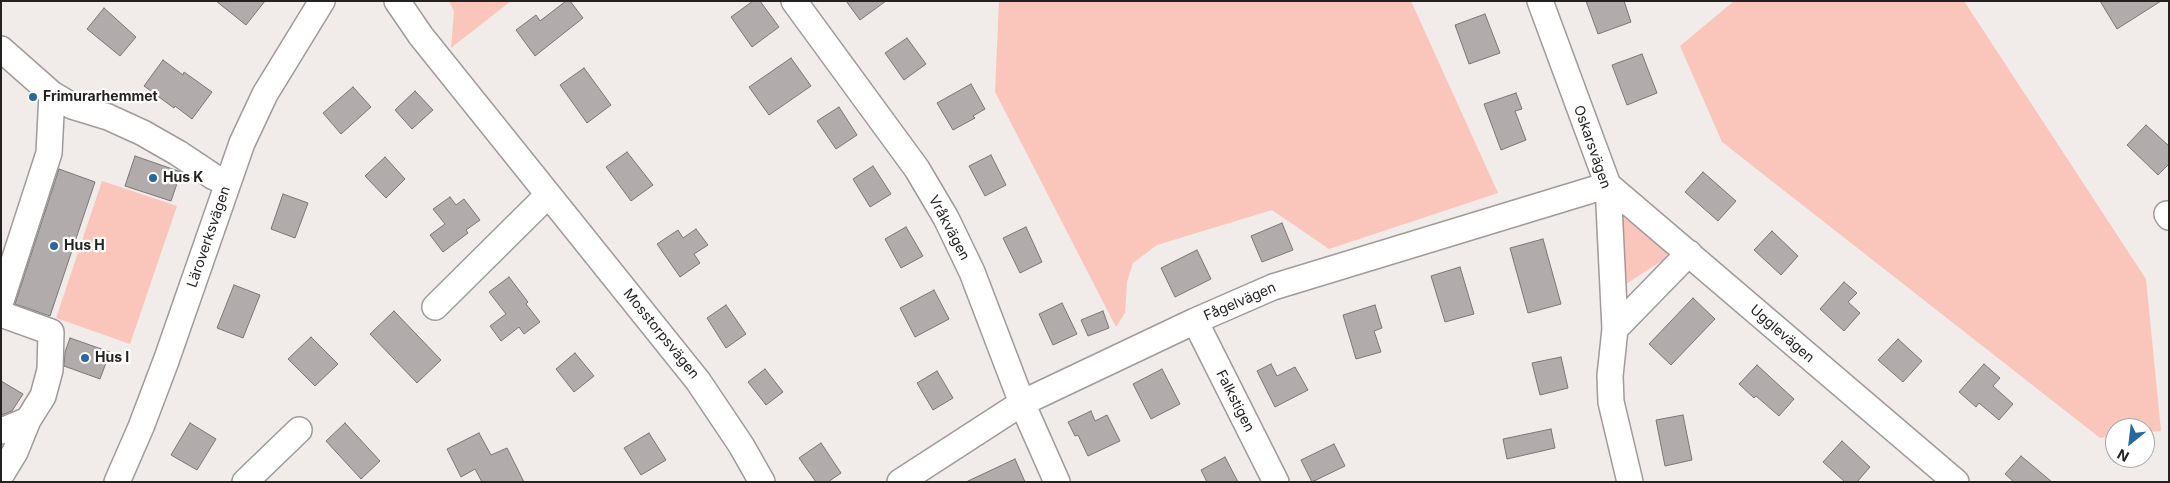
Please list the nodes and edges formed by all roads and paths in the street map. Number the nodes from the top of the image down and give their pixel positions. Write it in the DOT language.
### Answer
graph roads {
  1 [pos="322,1"];
  2 [pos="397,1"];
  3 [pos="794,1"];
  4 [pos="1540,1"];
  5 [pos="1,49"];
  6 [pos="52,94"];
  7 [pos="228,183"];
  8 [pos="1608,185"];
  9 [pos="548,195"];
  10 [pos="1689,253"];
  11 [pos="1,301"];
  12 [pos="435,307"];
  13 [pos="1,314"];
  14 [pos="1194,321"];
  15 [pos="1615,329"];
  16 [pos="1022,403"];
  17 [pos="28,420"];
  18 [pos="299,430"];
  19 [pos="1,431"];
  20 [pos="1,475"];
  21 [pos="123,478"];
  22 [pos="245,482"];
  23 [pos="762,482"];
  24 [pos="900,482"];
  25 [pos="1056,482"];
  26 [pos="1276,482"];
  27 [pos="1630,482"];
  28 [pos="1956,482"];
  1 -- 7 [label="street, Läroverksvägen"];
  2 -- 9 [label="street, Mosstorpsvägen"];
  3 -- 16 [label="street, Vråkvägen"];
  4 -- 8 [label="street, Oskarsvägen"];
  5 -- 6 [label="street"];
  6 -- 7 [label="street"];
  6 -- 11 [label="street"];
  7 -- 21 [label="street, Läroverksvägen"];
  8 -- 10 [label="street, Ugglevägen"];
  8 -- 14 [label="street, Fågelvägen"];
  8 -- 15 [label="street, Oskarsvägen"];
  9 -- 12 [label="street"];
  9 -- 23 [label="street, Mosstorpsvägen"];
  10 -- 15 [label="street"];
  10 -- 28 [label="street, Ugglevägen"];
  13 -- 17 [label="street"];
  14 -- 16 [label="street, Fågelvägen"];
  14 -- 26 [label="street, Falkstigen"];
  15 -- 27 [label="street, Oskarsvägen"];
  16 -- 24 [label="street, Fågelvägen"];
  16 -- 25 [label="street, Vråkvägen"];
  17 -- 19 [label="street"];
  17 -- 20 [label="street"];
  18 -- 22 [label="street"];
}
